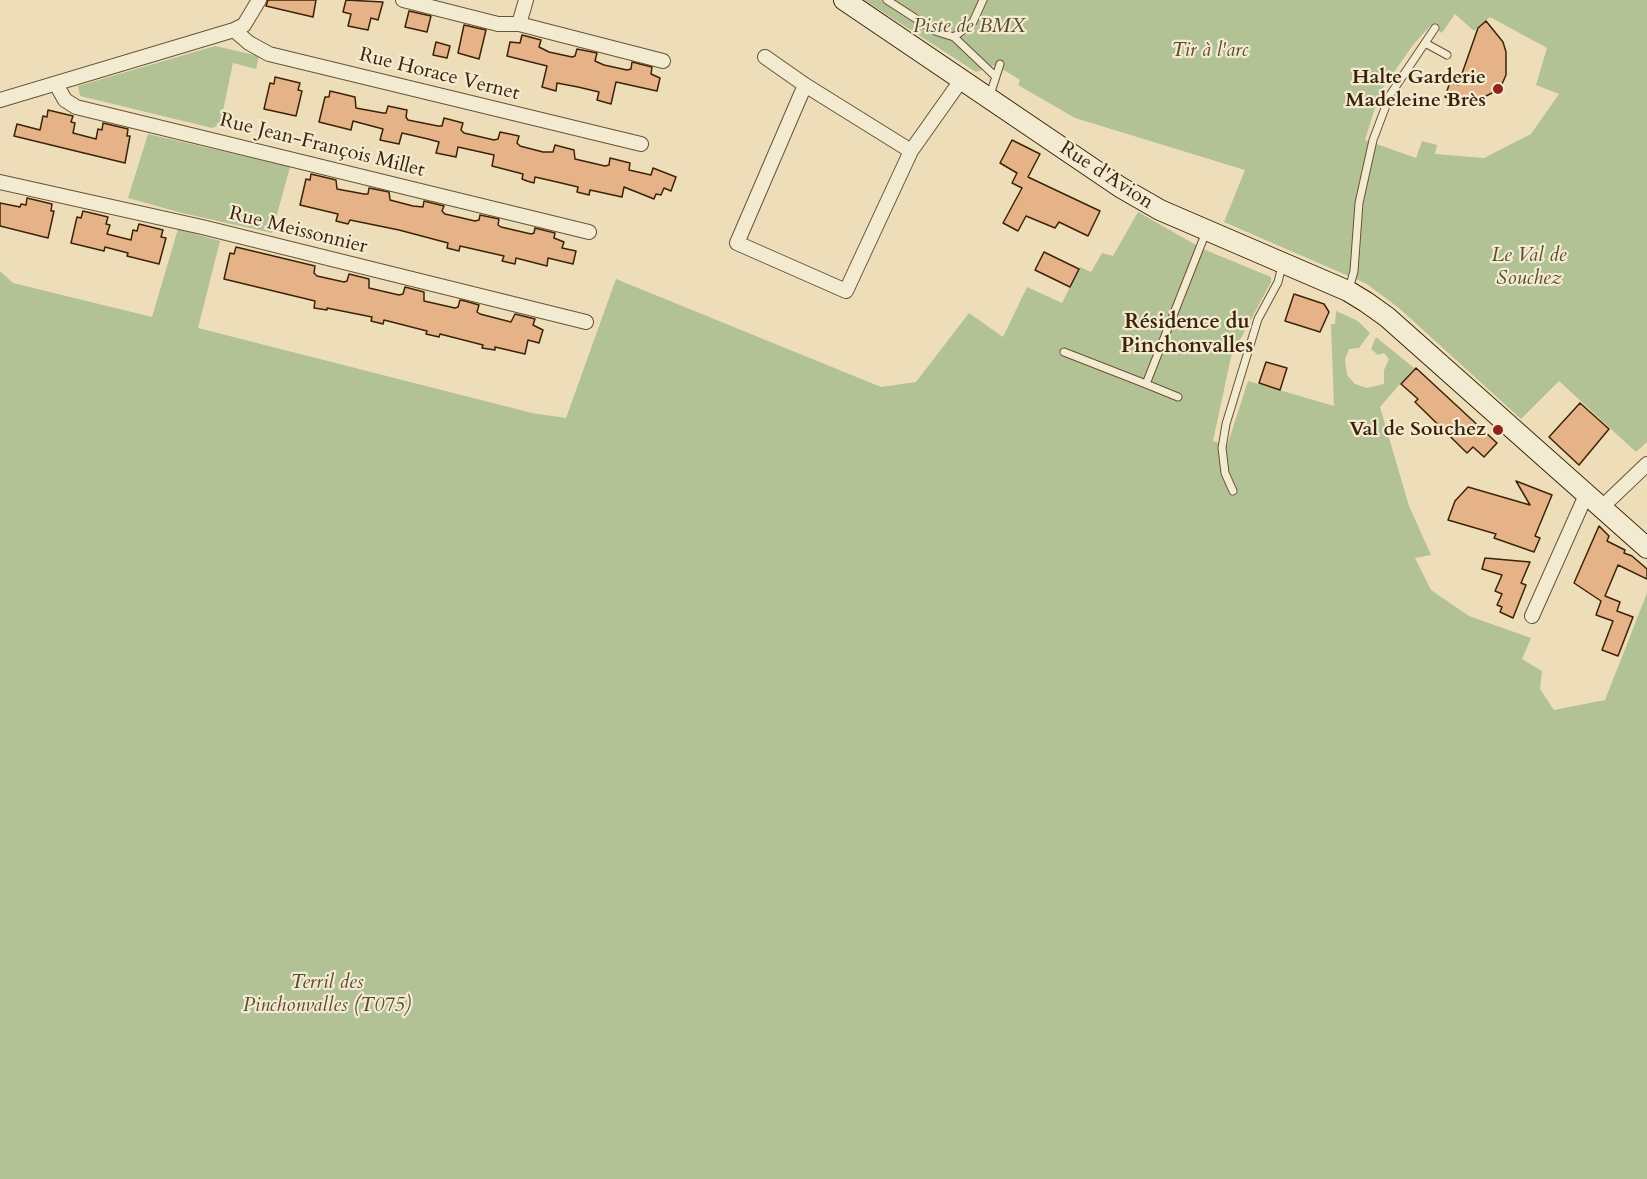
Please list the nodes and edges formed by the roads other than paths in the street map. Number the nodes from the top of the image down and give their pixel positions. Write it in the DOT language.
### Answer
graph roads {
  1 [pos="259,0"];
  2 [pos="403,0"];
  3 [pos="526,0"];
  4 [pos="844,0"];
  5 [pos="887,0"];
  6 [pos="983,0"];
  7 [pos="519,24"];
  8 [pos="1435,28"];
  9 [pos="234,30"];
  10 [pos="954,37"];
  11 [pos="1425,43"];
  12 [pos="1447,55"];
  13 [pos="765,57"];
  14 [pos="663,61"];
  15 [pos="1000,64"];
  16 [pos="995,76"];
  17 [pos="962,79"];
  18 [pos="56,84"];
  19 [pos="805,85"];
  20 [pos="3,96"];
  21 [pos="989,98"];
  22 [pos="641,144"];
  23 [pos="911,151"];
  24 [pos="0,182"];
  25 [pos="1206,231"];
  26 [pos="589,232"];
  27 [pos="1282,264"];
  28 [pos="1348,291"];
  29 [pos="586,322"];
  30 [pos="1064,352"];
  31 [pos="1146,384"];
  32 [pos="1178,397"];
  33 [pos="1647,464"];
  34 [pos="1233,491"];
  35 [pos="1593,501"];
  36 [pos="1647,548"];
  37 [pos="1532,616"];
  1 -- 9 [label="street"];
  2 -- 7 [label="street"];
  3 -- 7 [label="street"];
  4 -- 17 [label="street, Rue d'Avion"];
  5 -- 10 [label="lane"];
  6 -- 10 [label="lane"];
  7 -- 14 [label="street"];
  8 -- 11 [label="lane"];
  9 -- 18 [label="street"];
  9 -- 22 [label="street, Rue Horace Vernet"];
  10 -- 16 [label="lane"];
  11 -- 12 [label="lane"];
  11 -- 28 [label="lane"];
  13 -- 19 [label="street"];
  15 -- 16 [label="lane"];
  16 -- 21 [label="lane"];
  17 -- 21 [label="street, Rue d'Avion"];
  17 -- 23 [label="street"];
  18 -- 20 [label="street"];
  18 -- 26 [label="street, Rue Jean-François Millet"];
  19 -- 23 [label="street"];
  19 -- 23 [label="street"];
  21 -- 25 [label="street, Rue d'Avion"];
  24 -- 29 [label="street, Rue Meissonnier"];
  25 -- 27 [label="street, Rue d'Avion"];
  25 -- 31 [label="lane"];
  27 -- 28 [label="street, Rue d'Avion"];
  27 -- 34 [label="lane"];
  28 -- 35 [label="street, Rue d'Avion"];
  30 -- 31 [label="lane"];
  31 -- 32 [label="lane"];
  33 -- 35 [label="street"];
  35 -- 36 [label="street"];
  35 -- 37 [label="street"];
}
